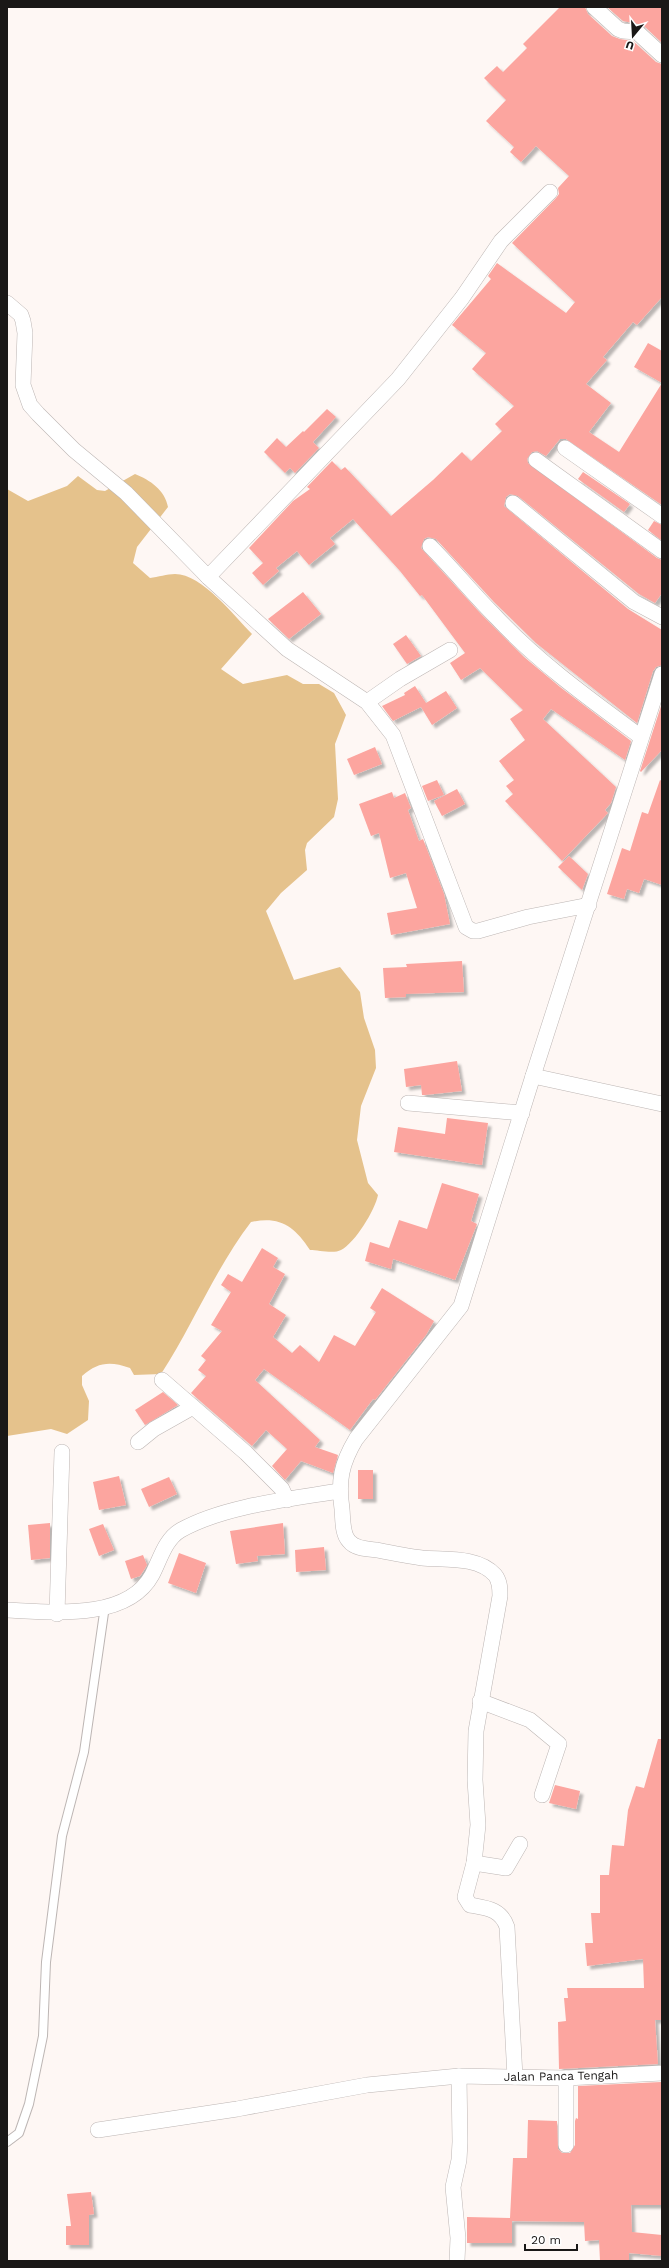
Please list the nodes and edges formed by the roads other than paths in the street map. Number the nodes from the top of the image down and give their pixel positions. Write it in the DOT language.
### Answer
graph roads {
  1 [pos="594,7"];
  2 [pos="662,55"];
  3 [pos="550,192"];
  4 [pos="7,303"];
  5 [pos="565,448"];
  6 [pos="536,460"];
  7 [pos="513,503"];
  8 [pos="662,516"];
  9 [pos="430,546"];
  10 [pos="662,551"];
  11 [pos="208,577"];
  12 [pos="662,618"];
  13 [pos="450,650"];
  14 [pos="662,674"];
  15 [pos="367,702"];
  16 [pos="641,737"];
  17 [pos="589,905"];
  18 [pos="532,1076"];
  19 [pos="408,1103"];
  20 [pos="662,1104"];
  21 [pos="522,1113"];
  22 [pos="162,1380"];
  23 [pos="193,1407"];
  24 [pos="138,1442"];
  25 [pos="62,1452"];
  26 [pos="339,1491"];
  27 [pos="287,1500"];
  28 [pos="105,1606"];
  29 [pos="7,1610"];
  30 [pos="57,1614"];
  31 [pos="480,1700"];
  32 [pos="542,1795"];
  33 [pos="520,1844"];
  34 [pos="474,1863"];
  35 [pos="662,2073"];
  36 [pos="459,2076"];
  37 [pos="515,2077"];
  38 [pos="566,2078"];
  39 [pos="98,2130"];
  40 [pos="7,2142"];
  41 [pos="566,2145"];
  42 [pos="457,2261"];
  1 -- 2 [label="street"];
  3 -- 11 [label="street"];
  4 -- 11 [label="street"];
  5 -- 8 [label="street"];
  6 -- 10 [label="street"];
  7 -- 12 [label="street"];
  9 -- 16 [label="street"];
  11 -- 15 [label="street"];
  13 -- 15 [label="street"];
  14 -- 16 [label="street"];
  15 -- 17 [label="street"];
  16 -- 17 [label="street"];
  17 -- 18 [label="street"];
  18 -- 20 [label="street"];
  18 -- 21 [label="street"];
  19 -- 21 [label="street"];
  21 -- 26 [label="street"];
  22 -- 23 [label="street"];
  23 -- 24 [label="street"];
  23 -- 27 [label="street"];
  25 -- 30 [label="street"];
  26 -- 27 [label="street"];
  26 -- 31 [label="street"];
  27 -- 28 [label="street"];
  28 -- 30 [label="street"];
  28 -- 40 [label="lane"];
  29 -- 30 [label="street"];
  31 -- 32 [label="street"];
  31 -- 34 [label="street"];
  33 -- 34 [label="street"];
  34 -- 37 [label="street"];
  35 -- 38 [label="street, Jalan Panca Tengah"];
  36 -- 37 [label="street, Jalan Panca Tengah"];
  36 -- 39 [label="street, Jalan Panca Tengah"];
  36 -- 42 [label="street"];
  37 -- 38 [label="street, Jalan Panca Tengah"];
  38 -- 41 [label="street"];
}
